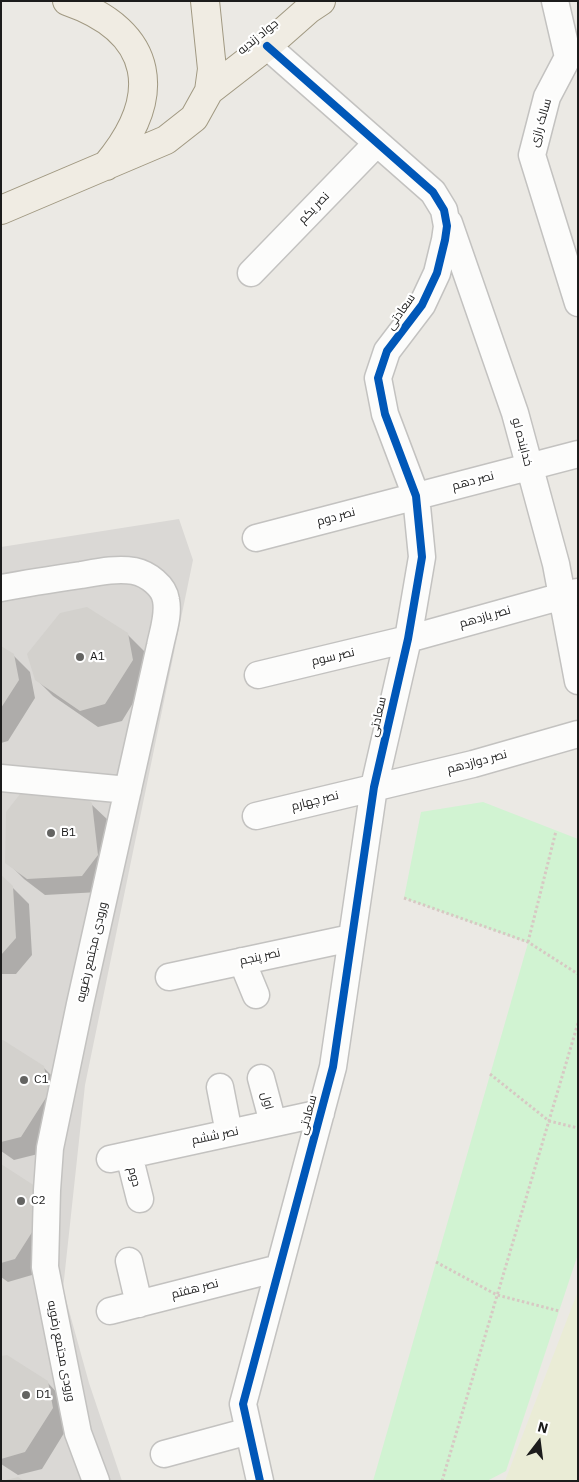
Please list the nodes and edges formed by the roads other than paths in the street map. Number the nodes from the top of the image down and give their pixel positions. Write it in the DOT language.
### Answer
graph roads {
  1 [pos="67,1"];
  2 [pos="205,1"];
  3 [pos="321,1"];
  4 [pos="555,1"];
  5 [pos="267,46"];
  6 [pos="209,91"];
  7 [pos="377,142"];
  8 [pos="106,166"];
  9 [pos="1,210"];
  10 [pos="444,210"];
  11 [pos="250,273"];
  12 [pos="578,303"];
  13 [pos="578,454"];
  14 [pos="529,466"];
  15 [pos="416,496"];
  16 [pos="256,538"];
  17 [pos="1,588"];
  18 [pos="570,594"];
  19 [pos="408,639"];
  20 [pos="258,675"];
  21 [pos="578,681"];
  22 [pos="578,734"];
  23 [pos="1,778"];
  24 [pos="374,787"];
  25 [pos="128,790"];
  26 [pos="256,816"];
  27 [pos="351,938"];
  28 [pos="242,961"];
  29 [pos="168,977"];
  30 [pos="256,995"];
  31 [pos="261,1078"];
  32 [pos="220,1087"];
  33 [pos="321,1112"];
  34 [pos="273,1123"];
  35 [pos="229,1133"];
  36 [pos="119,1157"];
  37 [pos="140,1199"];
  38 [pos="129,1261"];
  39 [pos="279,1268"];
  40 [pos="139,1304"];
  41 [pos="110,1311"];
  42 [pos="249,1431"];
  43 [pos="164,1454"];
  44 [pos="96,1481"];
  45 [pos="260,1481"];
  1 -- 8 [label="main road"];
  2 -- 6 [label="main road, جواد زندیه"];
  3 -- 5 [label="main road, جواد زندیه"];
  4 -- 12 [label="street, سالک رازی"];
  5 -- 6 [label="main road, جواد زندیه"];
  5 -- 7 [label="street"];
  6 -- 8 [label="main road, جواد زندیه"];
  7 -- 10 [label="street"];
  7 -- 11 [label="street, نصر یکم"];
  8 -- 9 [label="main road, جواد زندیه"];
  10 -- 14 [label="street, خدابنده لو"];
  10 -- 15 [label="street, سعادتی"];
  13 -- 14 [label="street, نصر دهم"];
  14 -- 15 [label="street, نصر دهم"];
  14 -- 18 [label="street, خدابنده لو"];
  15 -- 16 [label="street, نصر دوم"];
  15 -- 19 [label="street, سعادتی"];
  17 -- 25 [label="street, ورودی مجتمع رضویه"];
  18 -- 19 [label="street, نصر یازدهم"];
  18 -- 21 [label="street, خدابنده لو"];
  19 -- 20 [label="street, نصر سوم"];
  19 -- 24 [label="street, سعادتی"];
  22 -- 24 [label="street, نصر دوازدهم"];
  23 -- 25 [label="street"];
  24 -- 26 [label="street, نصر چهارم"];
  24 -- 27 [label="street, سعادتی"];
  25 -- 44 [label="street, ورودی مجتمع رضویه"];
  27 -- 28 [label="street, نصر پنجم"];
  27 -- 33 [label="street, سعادتی"];
  28 -- 29 [label="street, نصر پنجم"];
  28 -- 30 [label="street"];
  31 -- 34 [label="street, اول"];
  32 -- 35 [label="street"];
  33 -- 34 [label="street, نصر ششم"];
  33 -- 39 [label="street, سعادتی"];
  34 -- 35 [label="street, نصر ششم"];
  35 -- 36 [label="street, نصر ششم"];
  36 -- 37 [label="street, دوم"];
  38 -- 40 [label="street"];
  39 -- 40 [label="street, نصر هفتم"];
  39 -- 42 [label="street, سعادتی"];
  40 -- 41 [label="street, نصر هفتم"];
  42 -- 43 [label="street"];
  42 -- 45 [label="street, سعادتی"];
}
